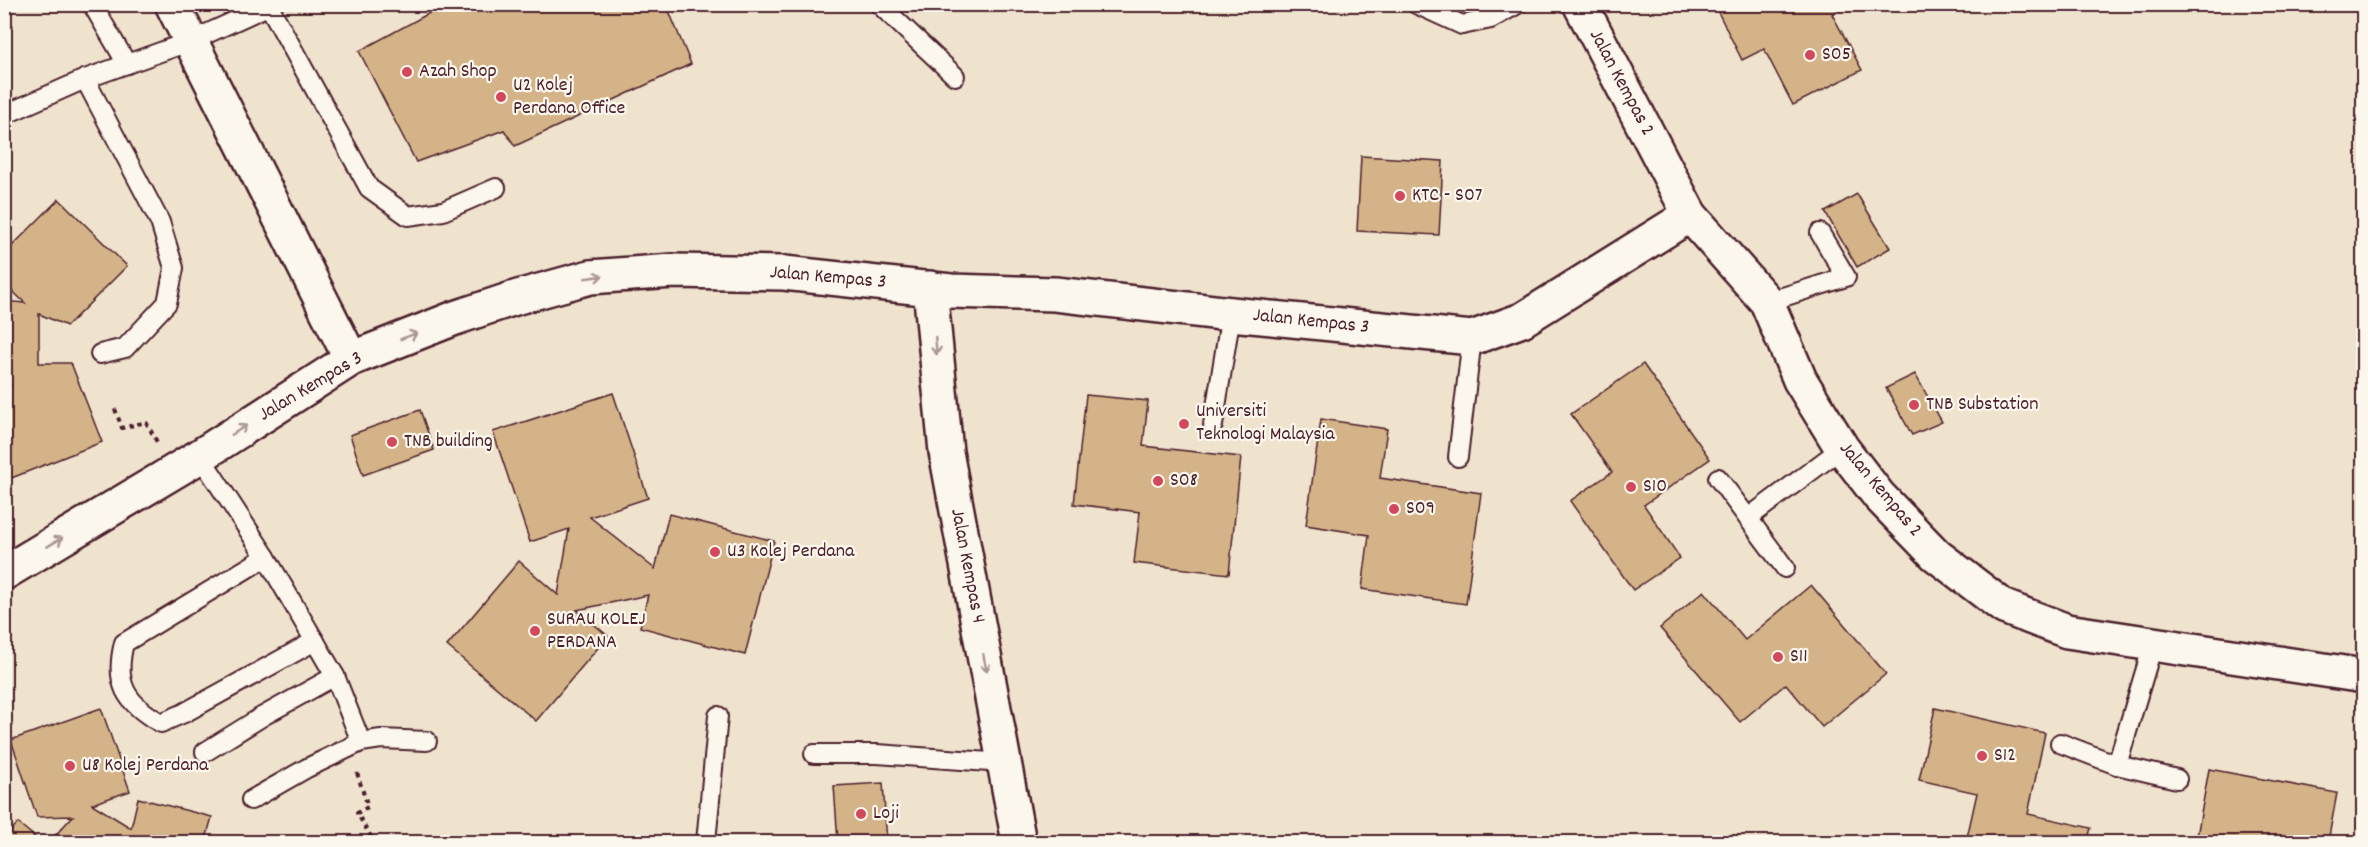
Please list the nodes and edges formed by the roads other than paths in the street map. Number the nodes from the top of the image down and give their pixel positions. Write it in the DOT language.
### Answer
graph roads {
  1 [pos="92,4"];
  2 [pos="172,4"];
  3 [pos="879,4"];
  4 [pos="1416,4"];
  5 [pos="1518,4"];
  6 [pos="1580,4"];
  7 [pos="270,5"];
  8 [pos="191,41"];
  9 [pos="127,64"];
  10 [pos="955,76"];
  11 [pos="85,79"];
  12 [pos="4,115"];
  13 [pos="496,188"];
  14 [pos="1690,215"];
  15 [pos="1820,233"];
  16 [pos="930,288"];
  17 [pos="1767,302"];
  18 [pos="1231,314"];
  19 [pos="1472,338"];
  20 [pos="100,354"];
  21 [pos="351,359"];
  22 [pos="1213,425"];
  23 [pos="1842,448"];
  24 [pos="1458,457"];
  25 [pos="187,463"];
  26 [pos="1718,478"];
  27 [pos="1748,518"];
  28 [pos="266,557"];
  29 [pos="1785,568"];
  30 [pos="4,573"];
  31 [pos="315,641"];
  32 [pos="2153,645"];
  33 [pos="335,676"];
  34 [pos="2364,676"];
  35 [pos="718,716"];
  36 [pos="428,741"];
  37 [pos="2060,743"];
  38 [pos="355,745"];
  39 [pos="205,753"];
  40 [pos="814,753"];
  41 [pos="1004,763"];
  42 [pos="2117,765"];
  43 [pos="2177,779"];
  44 [pos="250,800"];
  45 [pos="706,843"];
  46 [pos="1019,843"];
  1 -- 9 [label="lane"];
  2 -- 8 [label="street"];
  3 -- 10 [label="lane"];
  4 -- 5 [label="lane"];
  6 -- 14 [label="street, Jalan Kempas 2"];
  7 -- 8 [label="lane"];
  7 -- 13 [label="lane"];
  8 -- 9 [label="lane"];
  8 -- 21 [label="street"];
  9 -- 11 [label="lane"];
  11 -- 12 [label="lane"];
  11 -- 20 [label="lane"];
  14 -- 17 [label="street, Jalan Kempas 2"];
  14 -- 19 [label="street, Jalan Kempas 3"];
  15 -- 17 [label="lane"];
  16 -- 18 [label="street, Jalan Kempas 3"];
  21 -- 16 [label="street, Jalan Kempas 3, one-way"];
  16 -- 41 [label="street, Jalan Kempas 4, one-way"];
  17 -- 23 [label="street, Jalan Kempas 2"];
  18 -- 19 [label="street, Jalan Kempas 3"];
  18 -- 22 [label="lane"];
  19 -- 24 [label="lane"];
  25 -- 21 [label="street, Jalan Kempas 3, one-way"];
  23 -- 27 [label="lane"];
  23 -- 32 [label="street, Jalan Kempas 2"];
  25 -- 28 [label="lane"];
  30 -- 25 [label="street, Jalan Kempas 3, one-way"];
  26 -- 27 [label="lane"];
  27 -- 29 [label="lane"];
  28 -- 31 [label="lane"];
  28 -- 31 [label="lane"];
  31 -- 33 [label="lane"];
  32 -- 34 [label="street, Jalan Kempas 2"];
  32 -- 42 [label="lane"];
  33 -- 38 [label="lane"];
  33 -- 39 [label="lane"];
  35 -- 45 [label="lane"];
  36 -- 38 [label="lane"];
  37 -- 42 [label="lane"];
  38 -- 44 [label="lane"];
  40 -- 41 [label="lane"];
  41 -- 46 [label="street, Jalan Kempas 4"];
  42 -- 43 [label="lane"];
}
